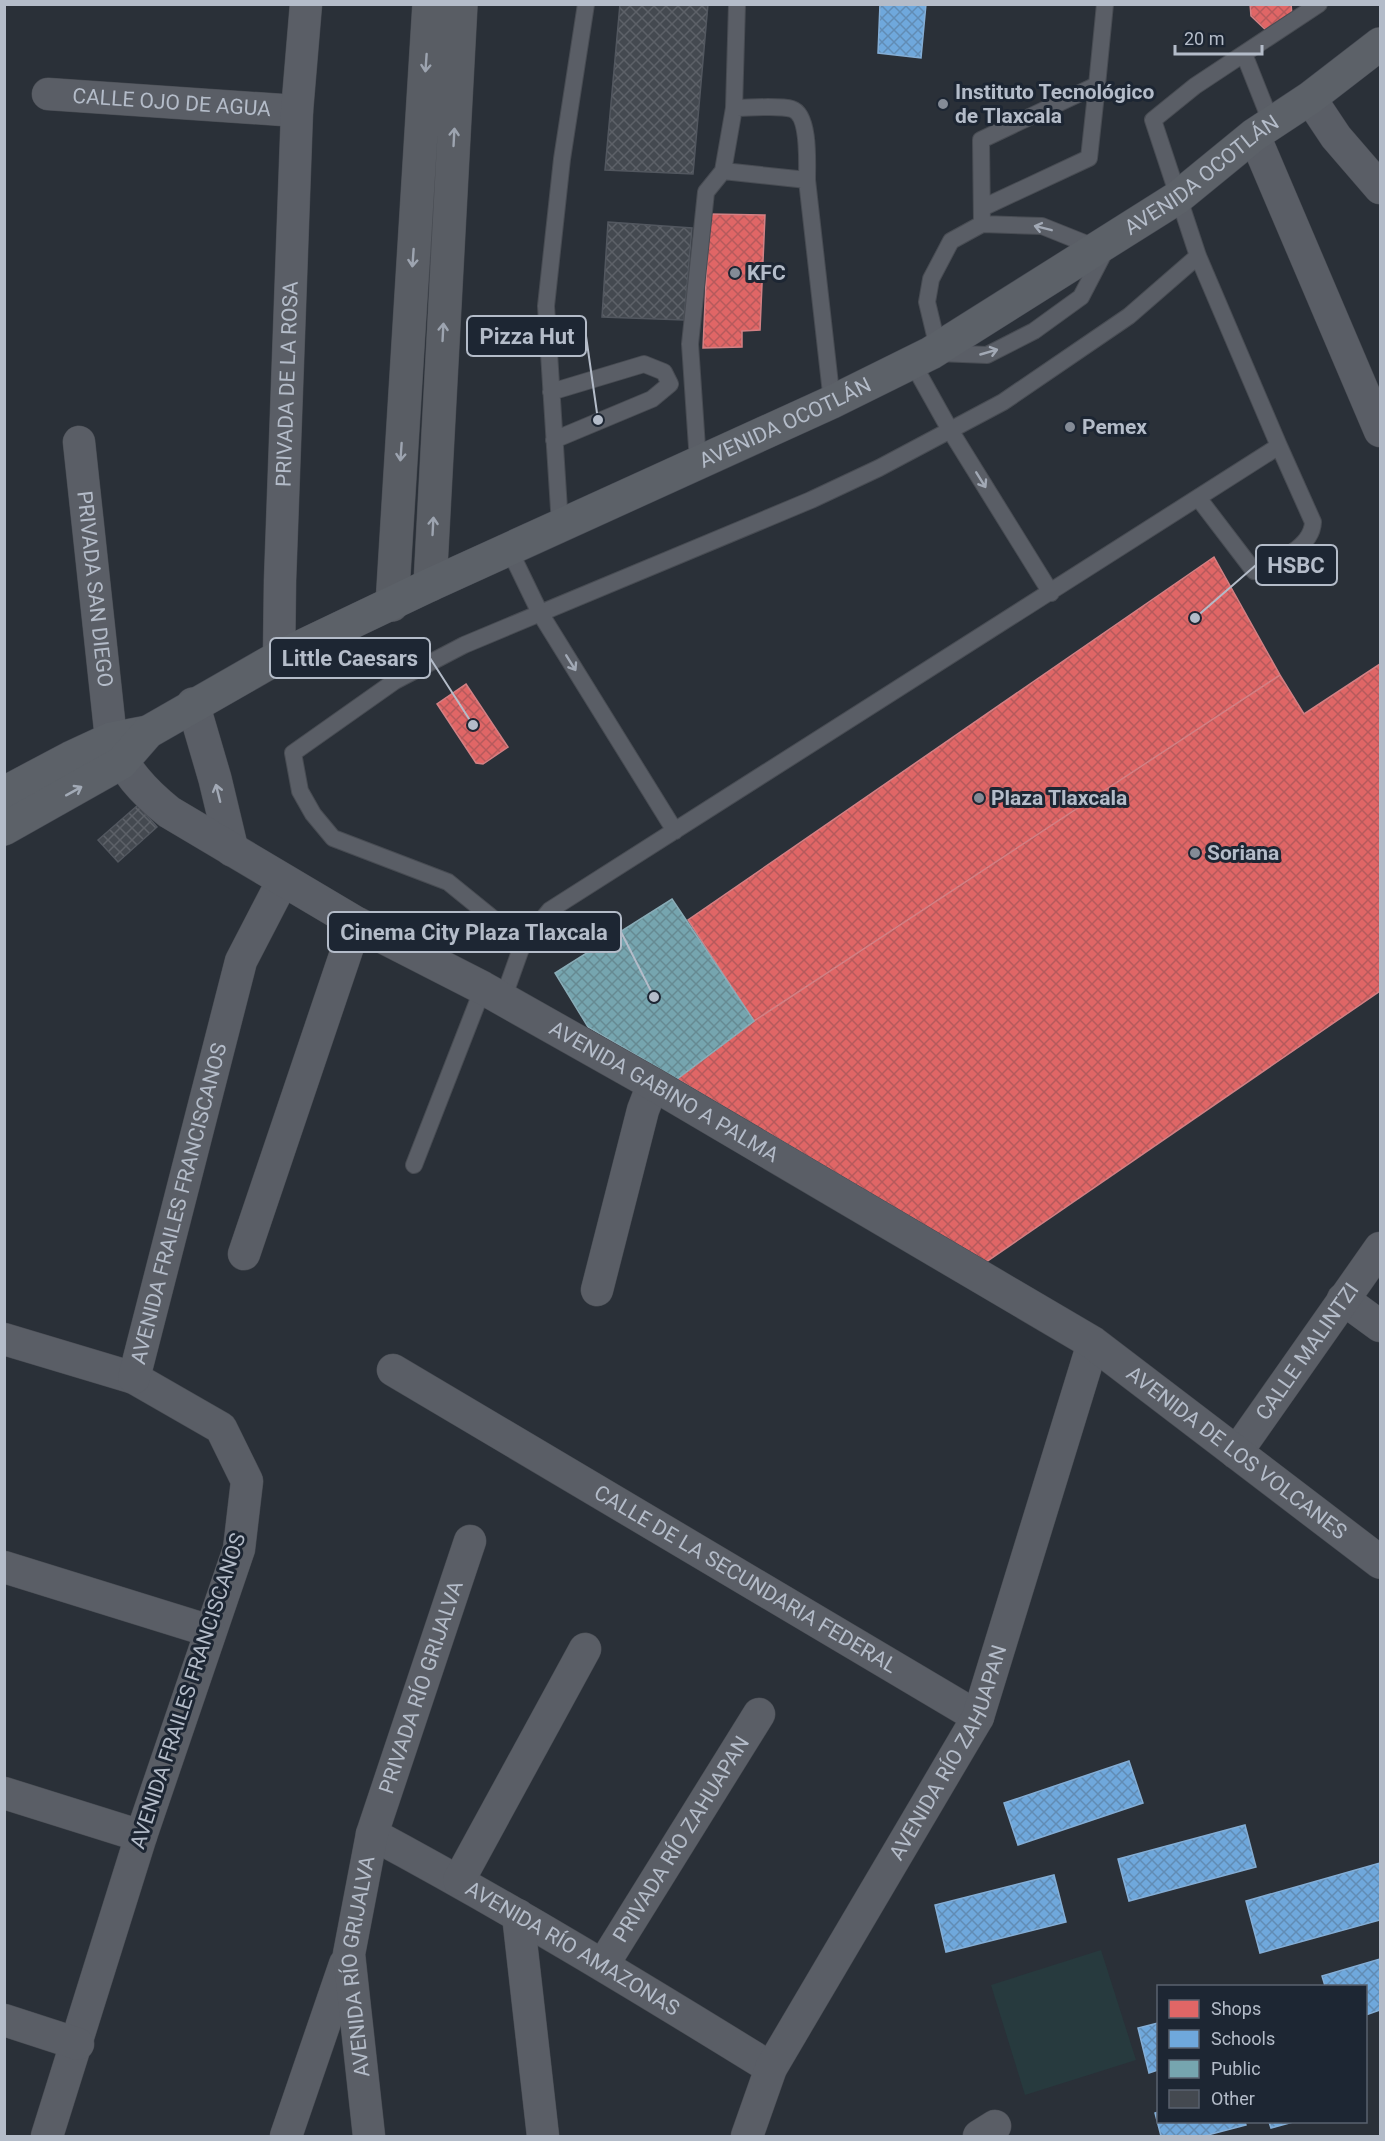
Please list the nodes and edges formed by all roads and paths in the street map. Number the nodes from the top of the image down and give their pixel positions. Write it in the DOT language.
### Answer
graph roads {
  1 [pos="306,4"];
  2 [pos="429,4"];
  3 [pos="461,4"];
  4 [pos="585,4"];
  5 [pos="736,4"];
  6 [pos="1106,4"];
  7 [pos="1319,4"];
  8 [pos="1380,44"];
  9 [pos="1244,54"];
  10 [pos="1097,85"];
  11 [pos="48,94"];
  12 [pos="1310,99"];
  13 [pos="734,108"];
  14 [pos="297,111"];
  15 [pos="1263,129"];
  16 [pos="723,171"];
  17 [pos="807,180"];
  18 [pos="1380,188"];
  19 [pos="1177,198"];
  20 [pos="982,216"];
  21 [pos="1104,245"];
  22 [pos="1198,256"];
  23 [pos="927,354"];
  24 [pos="551,392"];
  25 [pos="832,402"];
  26 [pos="950,430"];
  27 [pos="1380,431"];
  28 [pos="554,440"];
  29 [pos="79,442"];
  30 [pos="1279,446"];
  31 [pos="698,462"];
  32 [pos="1199,499"];
  33 [pos="560,525"];
  34 [pos="508,549"];
  35 [pos="430,585"];
  36 [pos="1051,593"];
  37 [pos="392,605"];
  38 [pos="540,613"];
  39 [pos="279,657"];
  40 [pos="193,704"];
  41 [pos="116,751"];
  42 [pos="4,794"];
  43 [pos="18,822"];
  44 [pos="675,831"];
  45 [pos="4,842"];
  46 [pos="232,850"];
  47 [pos="283,880"];
  48 [pos="356,923"];
  49 [pos="523,943"];
  50 [pos="493,993"];
  51 [pos="652,1084"];
  52 [pos="414,1165"];
  53 [pos="1380,1248"];
  54 [pos="244,1254"];
  55 [pos="597,1290"];
  56 [pos="1343,1299"];
  57 [pos="1380,1326"];
  58 [pos="4,1339"];
  59 [pos="1093,1343"];
  60 [pos="393,1370"];
  61 [pos="134,1378"];
  62 [pos="1236,1453"];
  63 [pos="470,1541"];
  64 [pos="1380,1562"];
  65 [pos="4,1567"];
  66 [pos="210,1631"];
  67 [pos="585,1648"];
  68 [pos="759,1714"];
  69 [pos="978,1717"];
  70 [pos="4,1793"];
  71 [pos="372,1834"];
  72 [pos="141,1836"];
  73 [pos="459,1880"];
  74 [pos="518,1915"];
  75 [pos="349,1954"];
  76 [pos="603,1965"];
  77 [pos="4,2020"];
  78 [pos="78,2044"];
  79 [pos="771,2068"];
  80 [pos="47,2136"];
  81 [pos="286,2136"];
  82 [pos="369,2136"];
  83 [pos="543,2136"];
  84 [pos="747,2136"];
  1 -- 14 [label="street, PRIVADA DE LA ROSA"];
  2 -- 37 [label="main road, one-way"];
  35 -- 3 [label="main road, one-way"];
  4 -- 24 [label="lane"];
  5 -- 13 [label="lane"];
  6 -- 10 [label="lane"];
  7 -- 9 [label="lane"];
  8 -- 12 [label="main road, AVENIDA OCOTLÁN"];
  9 -- 15 [label="lane"];
  9 -- 19 [label="lane"];
  10 -- 20 [label="lane"];
  10 -- 20 [label="lane"];
  11 -- 14 [label="street, CALLE OJO DE AGUA"];
  12 -- 15 [label="main road, AVENIDA OCOTLÁN"];
  12 -- 18 [label="street"];
  13 -- 16 [label="lane"];
  13 -- 17 [label="lane"];
  14 -- 39 [label="street, PRIVADA DE LA ROSA"];
  15 -- 19 [label="main road, AVENIDA OCOTLÁN"];
  15 -- 27 [label="street"];
  16 -- 17 [label="lane"];
  16 -- 31 [label="lane"];
  17 -- 25 [label="lane"];
  19 -- 21 [label="main road, AVENIDA OCOTLÁN"];
  19 -- 22 [label="lane"];
  21 -- 20 [label="lane, one-way"];
  20 -- 23 [label="lane"];
  21 -- 23 [label="main road, AVENIDA OCOTLÁN"];
  22 -- 26 [label="lane"];
  22 -- 30 [label="lane"];
  23 -- 25 [label="main road, AVENIDA OCOTLÁN"];
  23 -- 26 [label="lane"];
  24 -- 28 [label="lane"];
  24 -- 28 [label="lane"];
  25 -- 31 [label="main road, AVENIDA OCOTLÁN"];
  26 -- 36 [label="lane, one-way"];
  26 -- 38 [label="lane"];
  28 -- 33 [label="lane"];
  29 -- 41 [label="street, PRIVADA SAN DIEGO"];
  30 -- 32 [label="lane"];
  30 -- 32 [label="lane"];
  31 -- 33 [label="main road, AVENIDA OCOTLÁN"];
  32 -- 36 [label="lane"];
  33 -- 34 [label="main road, AVENIDA OCOTLÁN"];
  34 -- 35 [label="main road, AVENIDA OCOTLÁN"];
  34 -- 38 [label="lane"];
  35 -- 37 [label="main road, AVENIDA OCOTLÁN"];
  36 -- 44 [label="lane"];
  37 -- 39 [label="main road, AVENIDA OCOTLÁN"];
  38 -- 44 [label="lane, one-way"];
  38 -- 49 [label="lane"];
  39 -- 40 [label="main road, AVENIDA OCOTLÁN"];
  40 -- 41 [label="main road, AVENIDA OCOTLÁN"];
  46 -- 40 [label="street, one-way"];
  41 -- 42 [label="main road, AVENIDA OCOTLÁN"];
  43 -- 41 [label="main road, AVENIDA OCOTLÁN, one-way"];
  41 -- 46 [label="street, AVENIDA GABINO A PALMA"];
  43 -- 45 [label="lane"];
  44 -- 49 [label="lane"];
  46 -- 47 [label="street, AVENIDA GABINO A PALMA"];
  47 -- 48 [label="street, AVENIDA GABINO A PALMA"];
  47 -- 61 [label="street, AVENIDA FRAILES FRANCISCANOS"];
  48 -- 50 [label="street, AVENIDA GABINO A PALMA"];
  48 -- 54 [label="street"];
  49 -- 50 [label="lane"];
  50 -- 51 [label="street, AVENIDA GABINO A PALMA"];
  50 -- 52 [label="lane"];
  51 -- 55 [label="street"];
  51 -- 59 [label="street, AVENIDA GABINO A PALMA"];
  53 -- 56 [label="street, CALLE MALINTZI"];
  56 -- 57 [label="street"];
  56 -- 62 [label="street, CALLE MALINTZI"];
  58 -- 61 [label="street"];
  59 -- 62 [label="street, AVENIDA DE LOS VOLCANES"];
  59 -- 69 [label="street, AVENIDA RÍO ZAHUAPAN"];
  60 -- 69 [label="street, CALLE DE LA SECUNDARIA FEDERAL"];
  61 -- 66 [label="street, AVENIDA FRAILES FRANCISCANOS"];
  62 -- 64 [label="street, AVENIDA DE LOS VOLCANES"];
  63 -- 71 [label="street, PRIVADA RÍO GRIJALVA"];
  65 -- 66 [label="street"];
  66 -- 72 [label="street, AVENIDA FRAILES FRANCISCANOS"];
  67 -- 73 [label="street"];
  68 -- 76 [label="street, PRIVADA RÍO ZAHUAPAN"];
  69 -- 79 [label="street, AVENIDA RÍO ZAHUAPAN"];
  70 -- 72 [label="street"];
  71 -- 73 [label="street, AVENIDA RÍO AMAZONAS"];
  71 -- 75 [label="street, AVENIDA RÍO GRIJALVA"];
  72 -- 78 [label="street, AVENIDA FRAILES FRANCISCANOS"];
  73 -- 74 [label="street, AVENIDA RÍO AMAZONAS"];
  74 -- 76 [label="street, AVENIDA RÍO AMAZONAS"];
  74 -- 83 [label="street"];
  75 -- 81 [label="street"];
  75 -- 82 [label="street, AVENIDA RÍO GRIJALVA"];
  76 -- 79 [label="street, AVENIDA RÍO AMAZONAS"];
  77 -- 78 [label="street"];
  78 -- 80 [label="street, AVENIDA FRAILES FRANCISCANOS"];
  79 -- 84 [label="street, AVENIDA RÍO ZAHUAPAN"];
}
